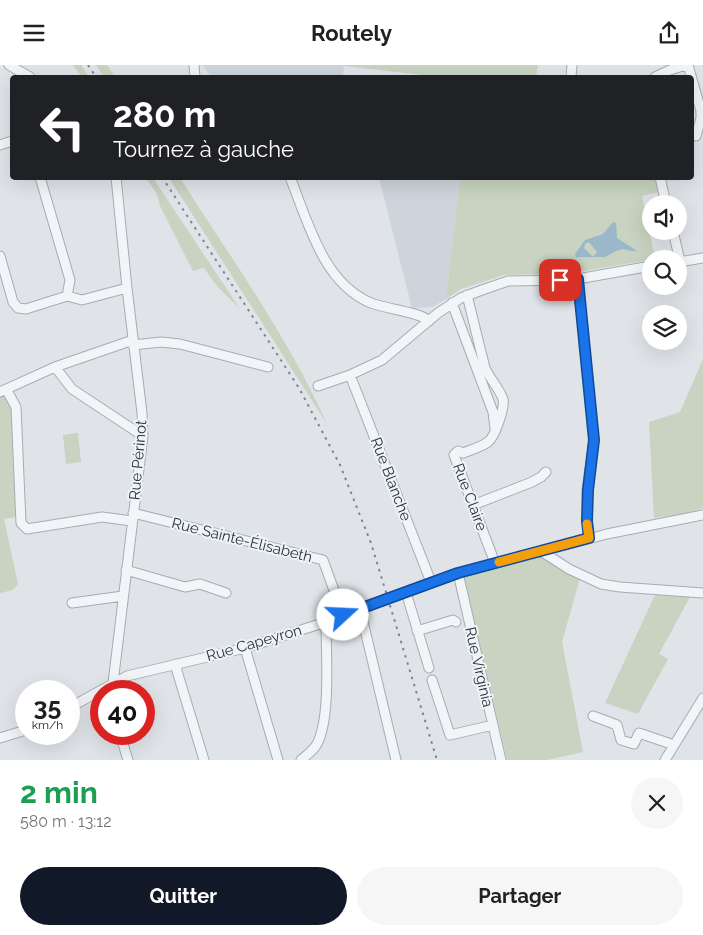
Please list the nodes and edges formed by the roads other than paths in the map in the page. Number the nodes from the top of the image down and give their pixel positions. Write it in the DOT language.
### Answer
graph roads {
  1 [pos="9,65"];
  2 [pos="687,65"];
  3 [pos="26,75"];
  4 [pos="659,75"];
  5 [pos="694,80"];
  6 [pos="700,92"];
  7 [pos="697,136"];
  8 [pos="41,180"];
  9 [pos="116,180"];
  10 [pos="291,180"];
  11 [pos="661,180"];
  12 [pos="664,195"];
  13 [pos="0,256"];
  14 [pos="703,258"];
  15 [pos="687,261"];
  16 [pos="642,268"];
  17 [pos="578,279"];
  18 [pos="127,288"];
  19 [pos="467,295"];
  20 [pos="67,296"];
  21 [pos="452,303"];
  22 [pos="429,321"];
  23 [pos="133,343"];
  24 [pos="56,367"];
  25 [pos="268,367"];
  26 [pos="481,369"];
  27 [pos="350,375"];
  28 [pos="318,386"];
  29 [pos="3,390"];
  30 [pos="495,428"];
  31 [pos="142,436"];
  32 [pos="546,472"];
  33 [pos="473,505"];
  34 [pos="703,515"];
  35 [pos="132,517"];
  36 [pos="589,538"];
  37 [pos="541,551"];
  38 [pos="495,563"];
  39 [pos="126,570"];
  40 [pos="458,573"];
  41 [pos="431,582"];
  42 [pos="226,593"];
  43 [pos="703,593"];
  44 [pos="123,596"];
  45 [pos="408,599"];
  46 [pos="72,603"];
  47 [pos="360,609"];
  48 [pos="343,615"];
  49 [pos="469,620"];
  50 [pos="326,621"];
  51 [pos="417,631"];
  52 [pos="245,648"];
  53 [pos="176,664"];
  54 [pos="429,668"];
  55 [pos="109,680"];
  56 [pos="122,680"];
  57 [pos="432,680"];
  58 [pos="703,698"];
  59 [pos="593,717"];
  60 [pos="493,725"];
  61 [pos="15,733"];
  62 [pos="0,738"];
  63 [pos="123,745"];
  64 [pos="674,745"];
  65 [pos="128,760"];
  66 [pos="204,760"];
  67 [pos="278,760"];
  68 [pos="301,760"];
  69 [pos="396,760"];
  70 [pos="501,760"];
  71 [pos="665,760"];
  1 -- 3 [label="street"];
  2 -- 4 [label="street"];
  5 -- 6 [label="street"];
  6 -- 7 [label="street"];
  8 -- 20 [label="street"];
  9 -- 18 [label="street, Rue Périnot"];
  10 -- 22 [label="street"];
  11 -- 12 [label="street"];
  13 -- 20 [label="street"];
  14 -- 15 [label="street"];
  16 -- 17 [label="street"];
  17 -- 19 [label="street"];
  17 -- 36 [label="street"];
  18 -- 20 [label="street"];
  18 -- 23 [label="street, Rue Périnot"];
  19 -- 21 [label="street"];
  19 -- 26 [label="street, Rue Claire"];
  21 -- 22 [label="street"];
  21 -- 26 [label="street, Rue Claire"];
  22 -- 27 [label="street"];
  23 -- 24 [label="street"];
  23 -- 25 [label="street"];
  23 -- 31 [label="street, Rue Périnot"];
  24 -- 29 [label="street"];
  24 -- 31 [label="street"];
  26 -- 30 [label="street, Rue Claire"];
  26 -- 30 [label="street, Rue Claire"];
  27 -- 28 [label="street"];
  27 -- 41 [label="street, Rue Blanche"];
  29 -- 35 [label="street"];
  30 -- 33 [label="street, Rue Claire"];
  31 -- 35 [label="street, Rue Périnot"];
  32 -- 33 [label="street"];
  33 -- 38 [label="street, Rue Claire"];
  34 -- 36 [label="street, Rue Capeyron"];
  35 -- 39 [label="street, Rue Périnot"];
  35 -- 48 [label="street, Rue Sainte-Élisabeth"];
  36 -- 37 [label="street, Rue Capeyron"];
  37 -- 38 [label="street, Rue Capeyron"];
  37 -- 43 [label="street"];
  38 -- 40 [label="street, Rue Capeyron"];
  39 -- 42 [label="street"];
  39 -- 44 [label="street, Rue Périnot"];
  40 -- 41 [label="street, Rue Capeyron"];
  40 -- 49 [label="street, Rue Virginia"];
  41 -- 47 [label="street, Rue Capeyron"];
  44 -- 46 [label="street"];
  44 -- 55 [label="street, Rue Périnot"];
  45 -- 51 [label="street"];
  47 -- 48 [label="street, Rue Capeyron"];
  47 -- 69 [label="street"];
  48 -- 50 [label="street, Rue Capeyron"];
  49 -- 51 [label="street"];
  49 -- 60 [label="street, Rue Virginia"];
  50 -- 52 [label="street, Rue Capeyron"];
  50 -- 68 [label="street"];
  51 -- 54 [label="street"];
  52 -- 53 [label="street, Rue Capeyron"];
  52 -- 67 [label="street"];
  53 -- 56 [label="street, Rue Capeyron"];
  53 -- 66 [label="street"];
  57 -- 60 [label="street"];
  58 -- 64 [label="street"];
  59 -- 64 [label="street"];
  60 -- 70 [label="street, Rue Virginia"];
  61 -- 62 [label="street"];
  63 -- 65 [label="street"];
  64 -- 71 [label="street"];
}
